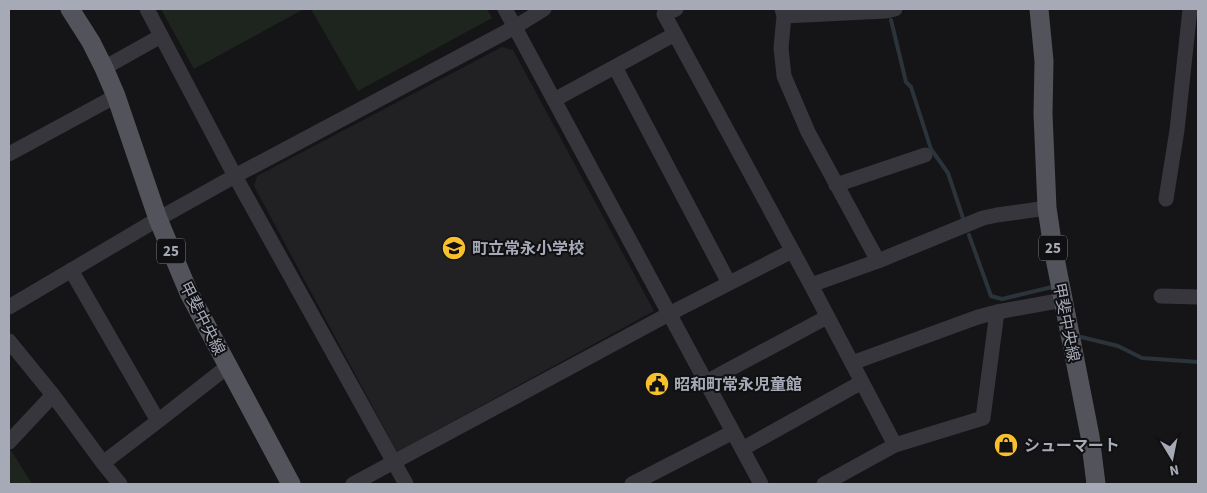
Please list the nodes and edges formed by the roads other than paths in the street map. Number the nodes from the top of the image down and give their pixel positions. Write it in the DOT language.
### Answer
graph roads {
  1 [pos="70,9"];
  2 [pos="147,9"];
  3 [pos="505,9"];
  4 [pos="544,9"];
  5 [pos="676,9"];
  6 [pos="895,9"];
  7 [pos="1039,9"];
  8 [pos="1190,9"];
  9 [pos="783,12"];
  10 [pos="515,27"];
  11 [pos="675,34"];
  12 [pos="162,36"];
  13 [pos="615,67"];
  14 [pos="104,68"];
  15 [pos="116,96"];
  16 [pos="554,100"];
  17 [pos="9,154"];
  18 [pos="925,155"];
  19 [pos="235,176"];
  20 [pos="836,184"];
  21 [pos="1166,199"];
  22 [pos="1046,208"];
  23 [pos="158,219"];
  24 [pos="792,250"];
  25 [pos="878,261"];
  26 [pos="71,270"];
  27 [pos="729,283"];
  28 [pos="811,285"];
  29 [pos="1161,296"];
  30 [pos="1198,297"];
  31 [pos="1063,300"];
  32 [pos="9,307"];
  33 [pos="998,312"];
  34 [pos="669,314"];
  35 [pos="827,317"];
  36 [pos="9,341"];
  37 [pos="852,363"];
  38 [pos="227,367"];
  39 [pos="706,382"];
  40 [pos="862,382"];
  41 [pos="53,396"];
  42 [pos="158,421"];
  43 [pos="733,432"];
  44 [pos="9,442"];
  45 [pos="895,445"];
  46 [pos="742,449"];
  47 [pos="394,462"];
  48 [pos="103,463"];
  49 [pos="833,482"];
  50 [pos="120,484"];
  51 [pos="291,484"];
  52 [pos="353,484"];
  53 [pos="406,484"];
  54 [pos="632,484"];
  55 [pos="761,484"];
  56 [pos="1096,484"];
  1 -- 14 [label="main road, 甲斐中央線 / 25"];
  2 -- 12 [label="street"];
  3 -- 10 [label="street"];
  4 -- 10 [label="street"];
  5 -- 11 [label="street"];
  6 -- 9 [label="street"];
  7 -- 22 [label="main road, 甲斐中央線 / 25"];
  8 -- 21 [label="street"];
  9 -- 20 [label="street"];
  10 -- 16 [label="street"];
  10 -- 19 [label="street"];
  11 -- 13 [label="street"];
  11 -- 24 [label="street"];
  12 -- 14 [label="street"];
  12 -- 19 [label="street"];
  13 -- 16 [label="street"];
  13 -- 27 [label="street"];
  14 -- 15 [label="main road, 甲斐中央線 / 25"];
  15 -- 17 [label="street"];
  15 -- 23 [label="main road, 甲斐中央線 / 25"];
  16 -- 34 [label="street"];
  18 -- 20 [label="street"];
  19 -- 23 [label="street"];
  19 -- 47 [label="street"];
  20 -- 25 [label="street"];
  22 -- 25 [label="street"];
  22 -- 31 [label="main road, 甲斐中央線 / 25"];
  23 -- 26 [label="street"];
  23 -- 38 [label="main road, 甲斐中央線 / 25"];
  24 -- 27 [label="street"];
  24 -- 28 [label="street"];
  25 -- 28 [label="street"];
  26 -- 32 [label="street"];
  26 -- 42 [label="street"];
  27 -- 34 [label="street"];
  28 -- 35 [label="street"];
  29 -- 30 [label="street"];
  31 -- 33 [label="street"];
  31 -- 56 [label="main road, 甲斐中央線 / 25"];
  33 -- 37 [label="street"];
  33 -- 45 [label="street"];
  34 -- 39 [label="street"];
  34 -- 47 [label="street"];
  35 -- 37 [label="street"];
  35 -- 39 [label="street"];
  36 -- 41 [label="street"];
  37 -- 40 [label="street"];
  38 -- 42 [label="street"];
  38 -- 51 [label="main road, 甲斐中央線 / 25"];
  39 -- 43 [label="street"];
  40 -- 45 [label="street"];
  40 -- 46 [label="street"];
  41 -- 44 [label="street"];
  41 -- 48 [label="street"];
  42 -- 48 [label="street"];
  43 -- 46 [label="street"];
  43 -- 54 [label="street"];
  45 -- 49 [label="street"];
  46 -- 55 [label="street"];
  47 -- 52 [label="street"];
  47 -- 53 [label="street"];
  48 -- 50 [label="street"];
}
